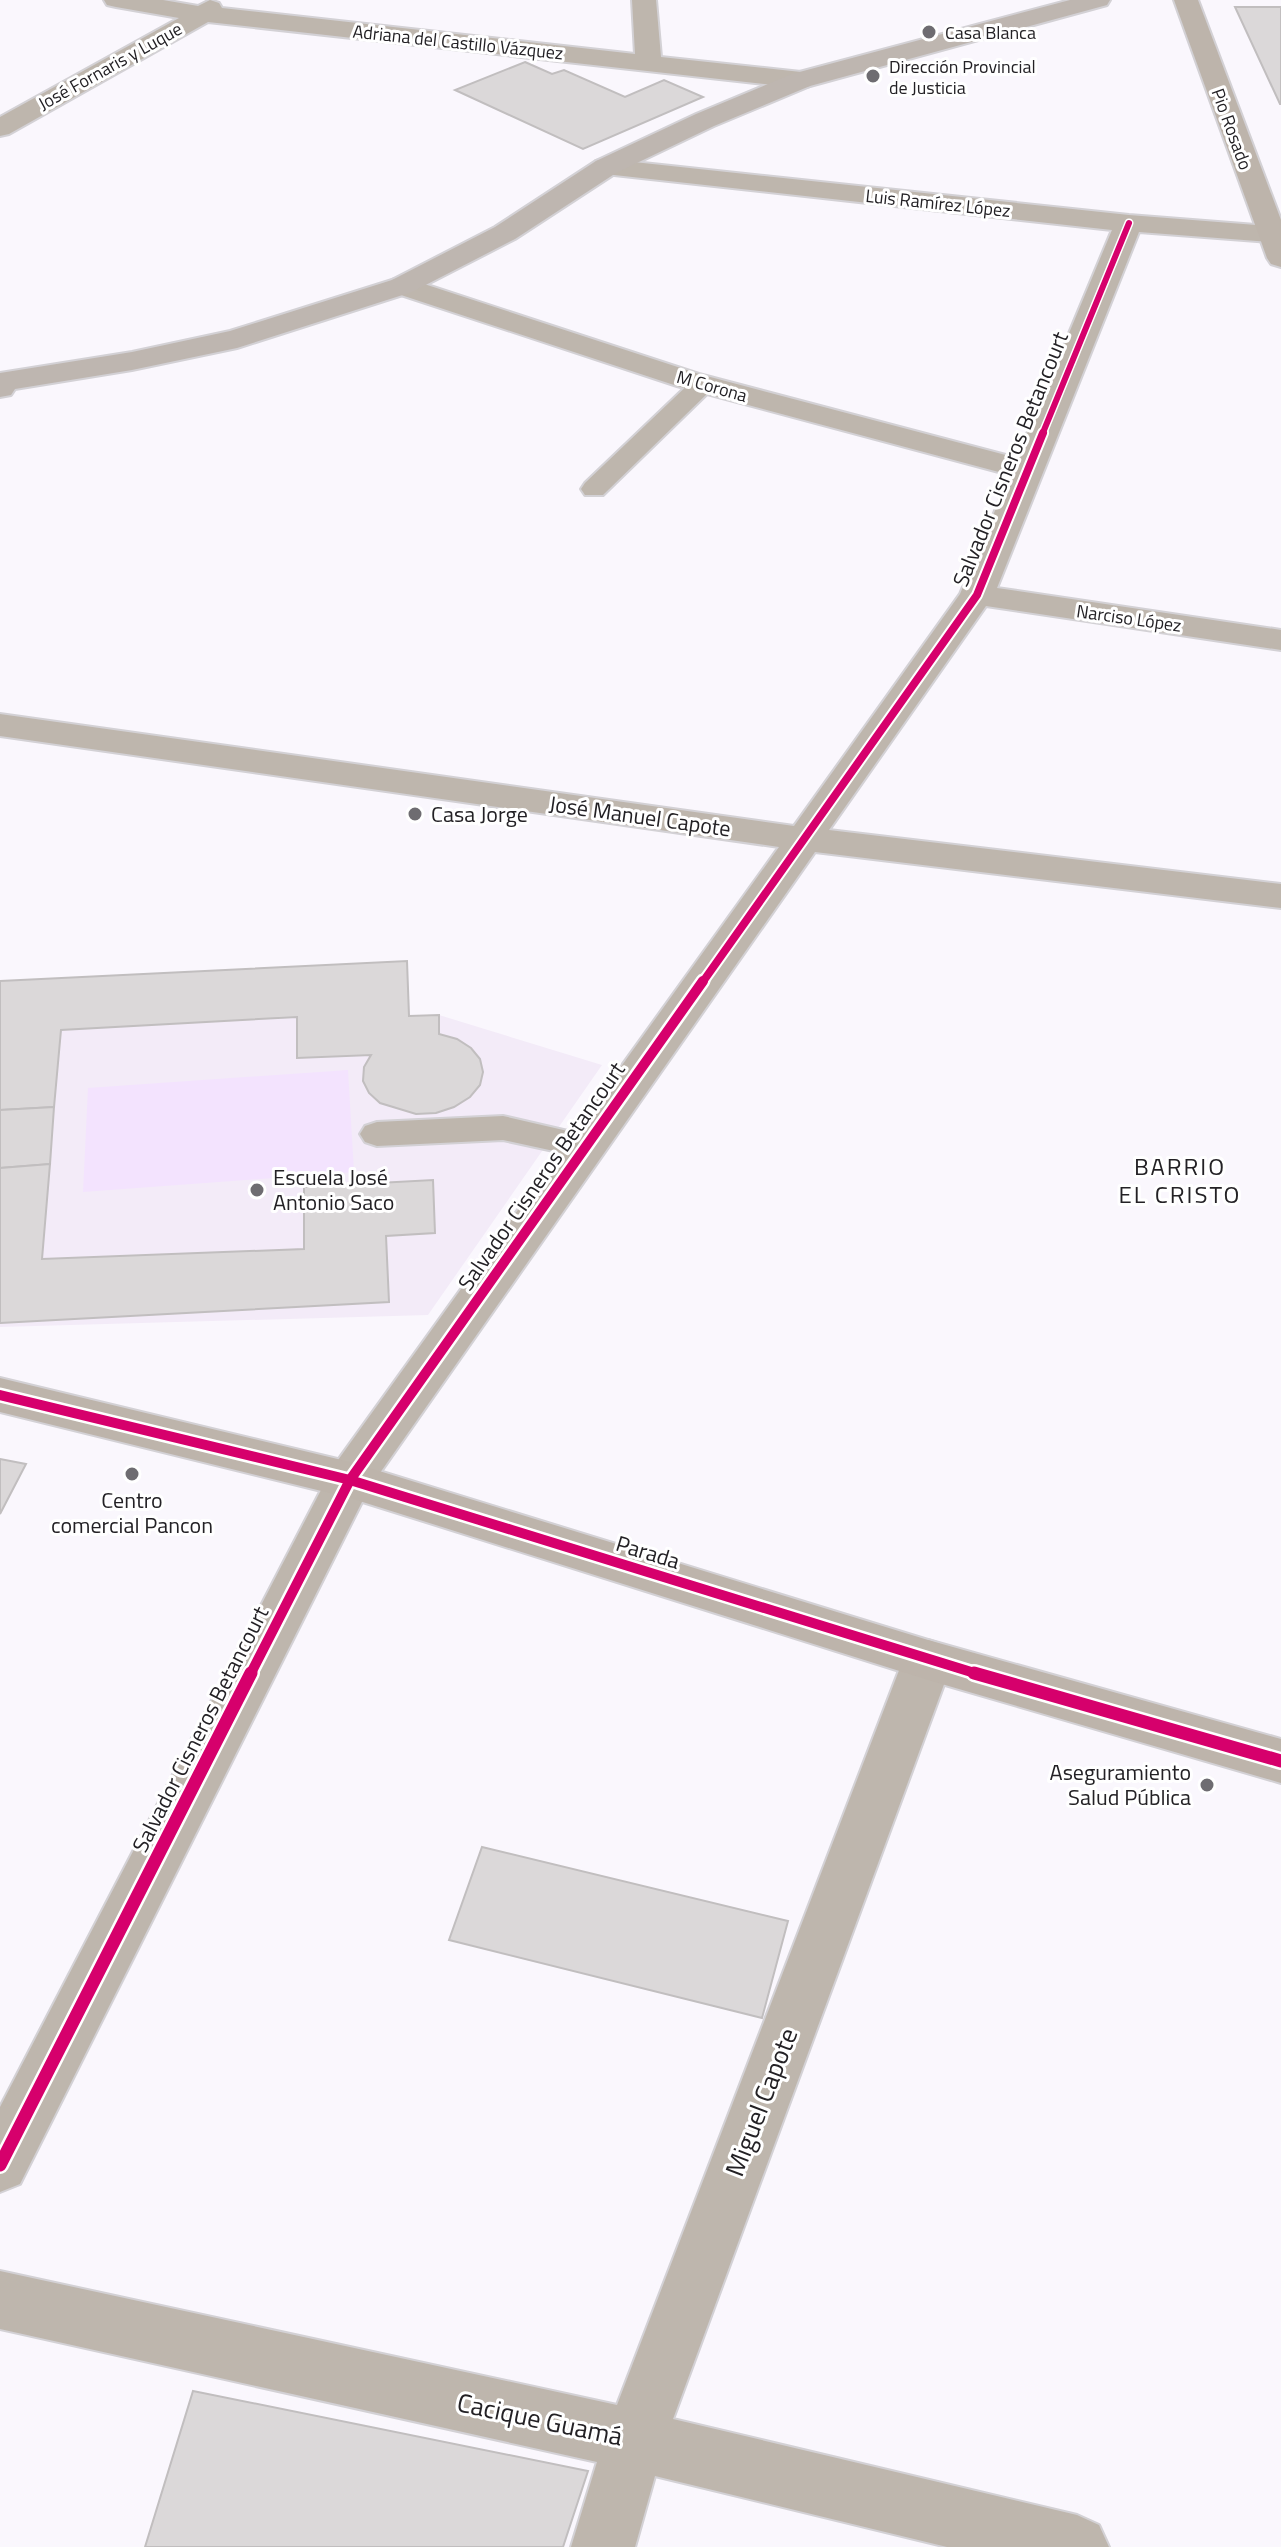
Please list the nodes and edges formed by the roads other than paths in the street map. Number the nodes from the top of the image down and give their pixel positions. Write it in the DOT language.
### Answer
graph roads {
  1 [pos="116,0"];
  2 [pos="644,0"];
  3 [pos="1098,0"];
  4 [pos="1186,0"];
  5 [pos="211,7"];
  6 [pos="648,62"];
  7 [pos="801,80"];
  8 [pos="0,128"];
  9 [pos="606,167"];
  10 [pos="1129,223"];
  11 [pos="1275,245"];
  12 [pos="402,286"];
  13 [pos="0,384"];
  14 [pos="703,384"];
  15 [pos="1027,470"];
  16 [pos="594,489"];
  17 [pos="977,595"];
  18 [pos="1281,640"];
  19 [pos="0,725"];
  20 [pos="805,839"];
  21 [pos="1281,896"];
  22 [pos="377,1134"];
  23 [pos="586,1146"];
  24 [pos="0,1395"];
  25 [pos="350,1480"];
  26 [pos="928,1660"];
  27 [pos="1281,1761"];
  28 [pos="0,2165"];
  29 [pos="0,2300"];
  30 [pos="634,2440"];
  31 [pos="603,2547"];
  32 [pos="1077,2547"];
  1 -- 5 [label="street, Adriana del Castillo Vázquez"];
  2 -- 6 [label="street"];
  3 -- 7 [label="main road"];
  4 -- 11 [label="street, Pio Rosado"];
  5 -- 6 [label="street, Adriana del Castillo Vázquez"];
  5 -- 8 [label="street, José Fornaris y Luque"];
  6 -- 7 [label="street, Adriana del Castillo Vázquez"];
  7 -- 9 [label="main road"];
  9 -- 10 [label="street, Luis Ramírez López"];
  9 -- 12 [label="main road"];
  10 -- 11 [label="street, Luis Ramírez López"];
  10 -- 15 [label="street, Salvador Cisneros Betancourt"];
  12 -- 13 [label="main road"];
  12 -- 14 [label="street, M Corona"];
  14 -- 15 [label="street, M Corona"];
  14 -- 16 [label="lane"];
  15 -- 17 [label="street, Salvador Cisneros Betancourt"];
  17 -- 18 [label="street, Narciso López"];
  17 -- 20 [label="street, Salvador Cisneros Betancourt"];
  19 -- 20 [label="street, José Manuel Capote"];
  20 -- 21 [label="street, José Manuel Capote"];
  20 -- 23 [label="street, Salvador Cisneros Betancourt"];
  22 -- 23 [label="lane"];
  23 -- 25 [label="street, Salvador Cisneros Betancourt"];
  24 -- 25 [label="street, Parada"];
  25 -- 26 [label="street, Parada"];
  25 -- 28 [label="street, Salvador Cisneros Betancourt"];
  26 -- 27 [label="street, Parada"];
  26 -- 30 [label="street, Miguel Capote"];
  29 -- 30 [label="street, Cacique Guamá"];
  30 -- 31 [label="street, Miguel Capote"];
  30 -- 32 [label="street, Cacique Guamá"];
}
